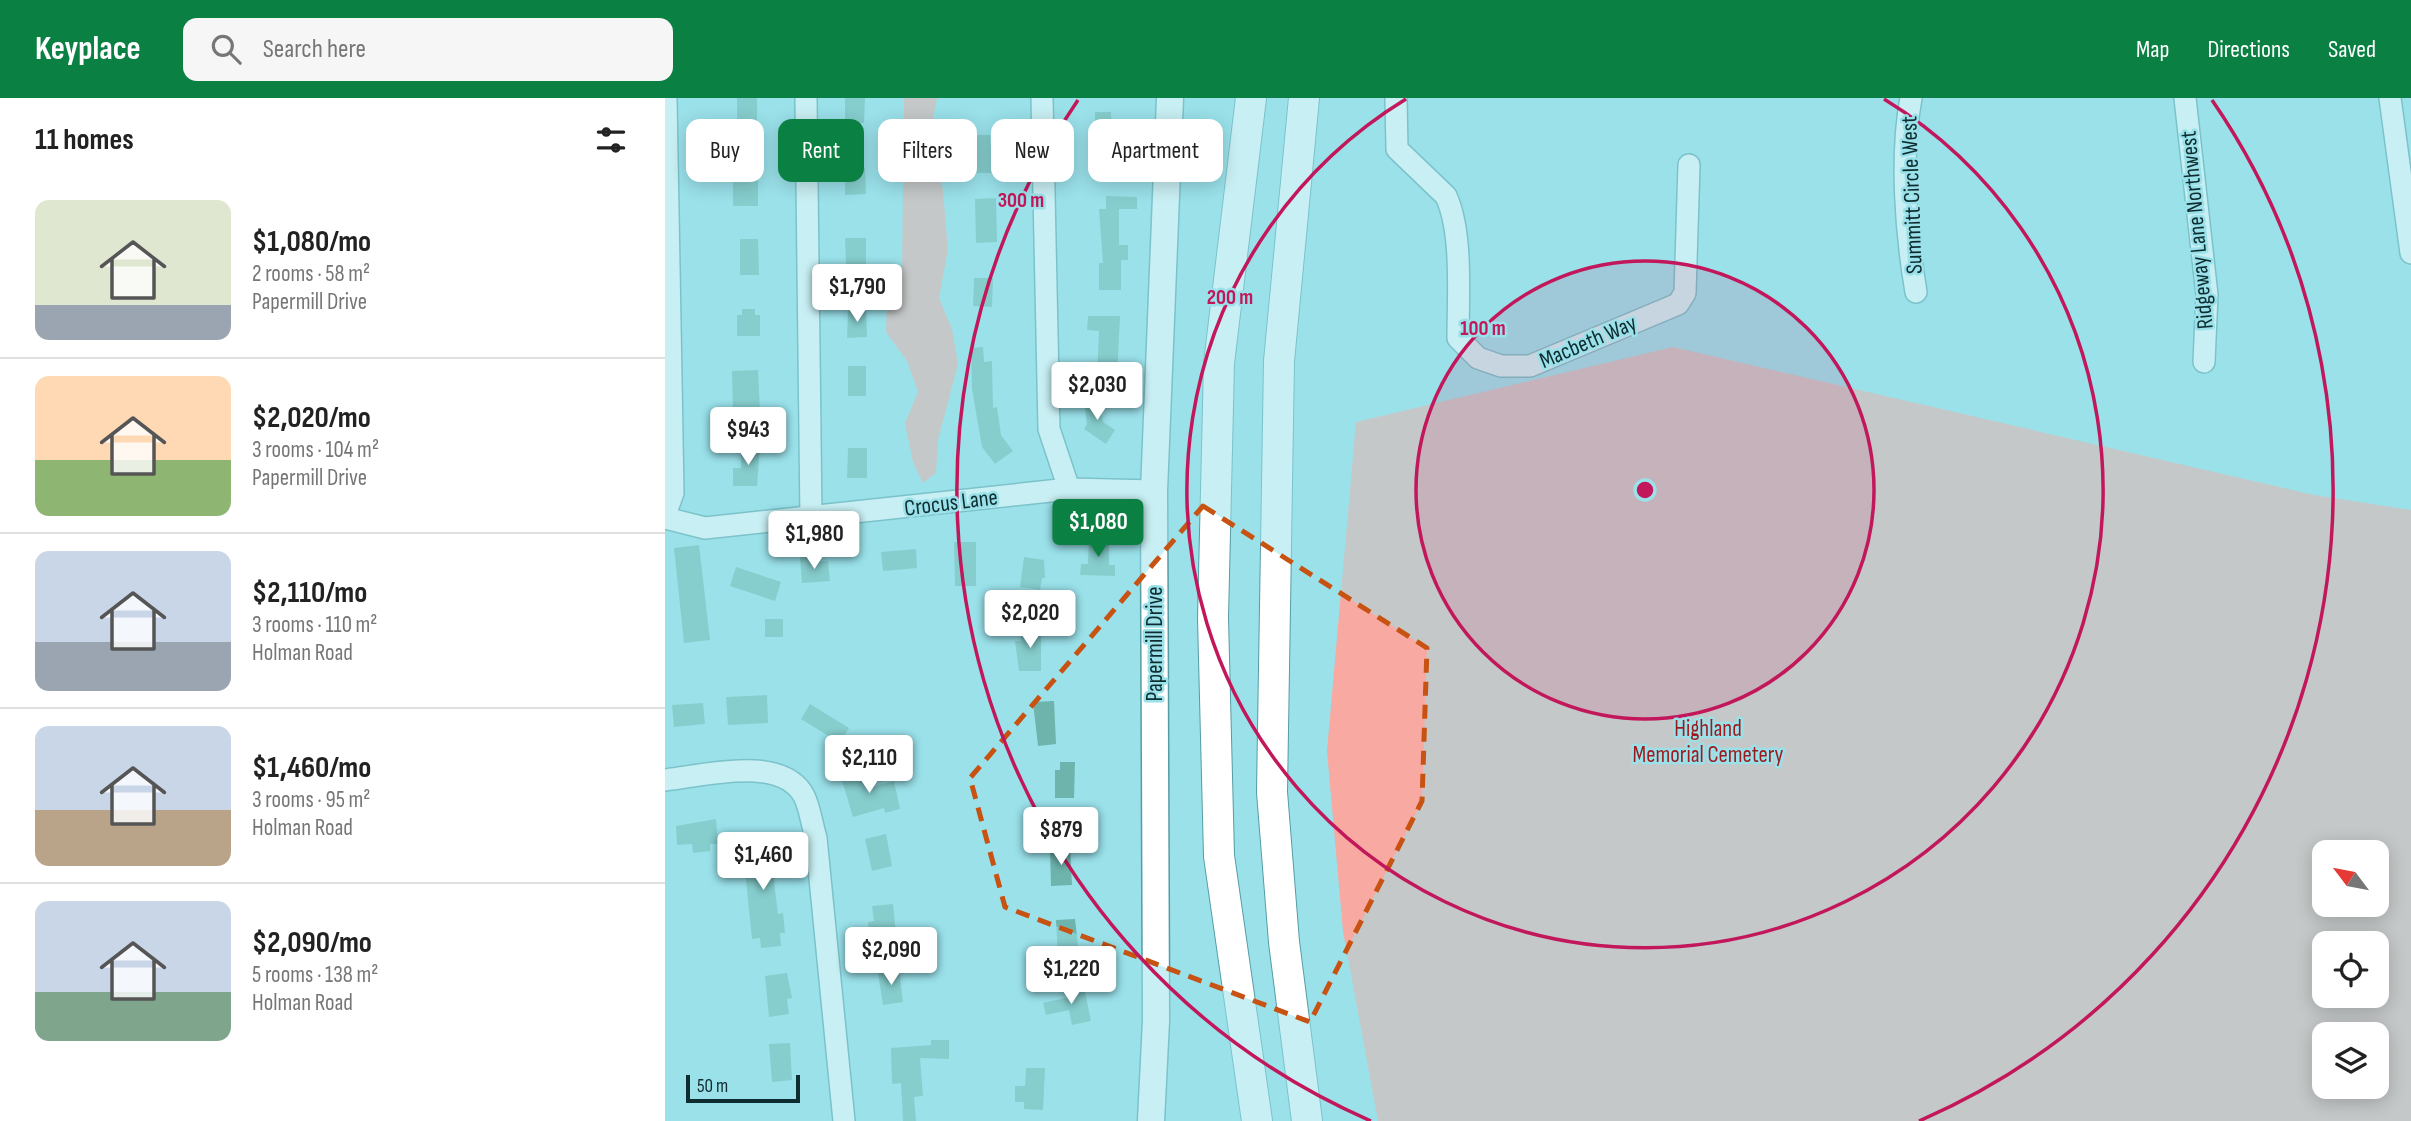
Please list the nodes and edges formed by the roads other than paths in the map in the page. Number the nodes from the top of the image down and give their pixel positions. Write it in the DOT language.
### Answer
graph roads {
  1 [pos="666,98"];
  2 [pos="806,98"];
  3 [pos="1042,98"];
  4 [pos="1170,98"];
  5 [pos="1251,98"];
  6 [pos="1304,98"];
  7 [pos="1397,98"];
  8 [pos="1911,98"];
  9 [pos="2185,98"];
  10 [pos="2390,98"];
  11 [pos="1689,165"];
  12 [pos="2411,253"];
  13 [pos="1916,292"];
  14 [pos="2204,362"];
  15 [pos="1069,489"];
  16 [pos="1154,491"];
  17 [pos="665,517"];
  18 [pos="811,519"];
  19 [pos="665,780"];
  20 [pos="1236,978"];
  21 [pos="1156,1021"];
  22 [pos="844,1121"];
  23 [pos="1151,1121"];
  24 [pos="1168,1121"];
  25 [pos="1236,1121"];
  26 [pos="1257,1121"];
  27 [pos="1307,1121"];
  1 -- 17 [label="street, Crocus Lane"];
  2 -- 18 [label="street"];
  3 -- 15 [label="street"];
  4 -- 16 [label="main road, Papermill Drive"];
  5 -- 20 [label="highway"];
  6 -- 27 [label="highway"];
  7 -- 11 [label="street, Macbeth Way"];
  8 -- 13 [label="street, Summitt Circle West"];
  9 -- 14 [label="street, Ridgeway Lane Northwest"];
  10 -- 12 [label="street"];
  15 -- 16 [label="street, Crocus Lane"];
  15 -- 18 [label="street, Crocus Lane"];
  16 -- 21 [label="main road, Papermill Drive"];
  17 -- 18 [label="street, Crocus Lane"];
  19 -- 22 [label="street"];
  20 -- 25 [label="highway"];
  20 -- 26 [label="highway"];
  21 -- 23 [label="main road, Papermill Drive"];
  21 -- 24 [label="main road, Papermill Drive"];
}
